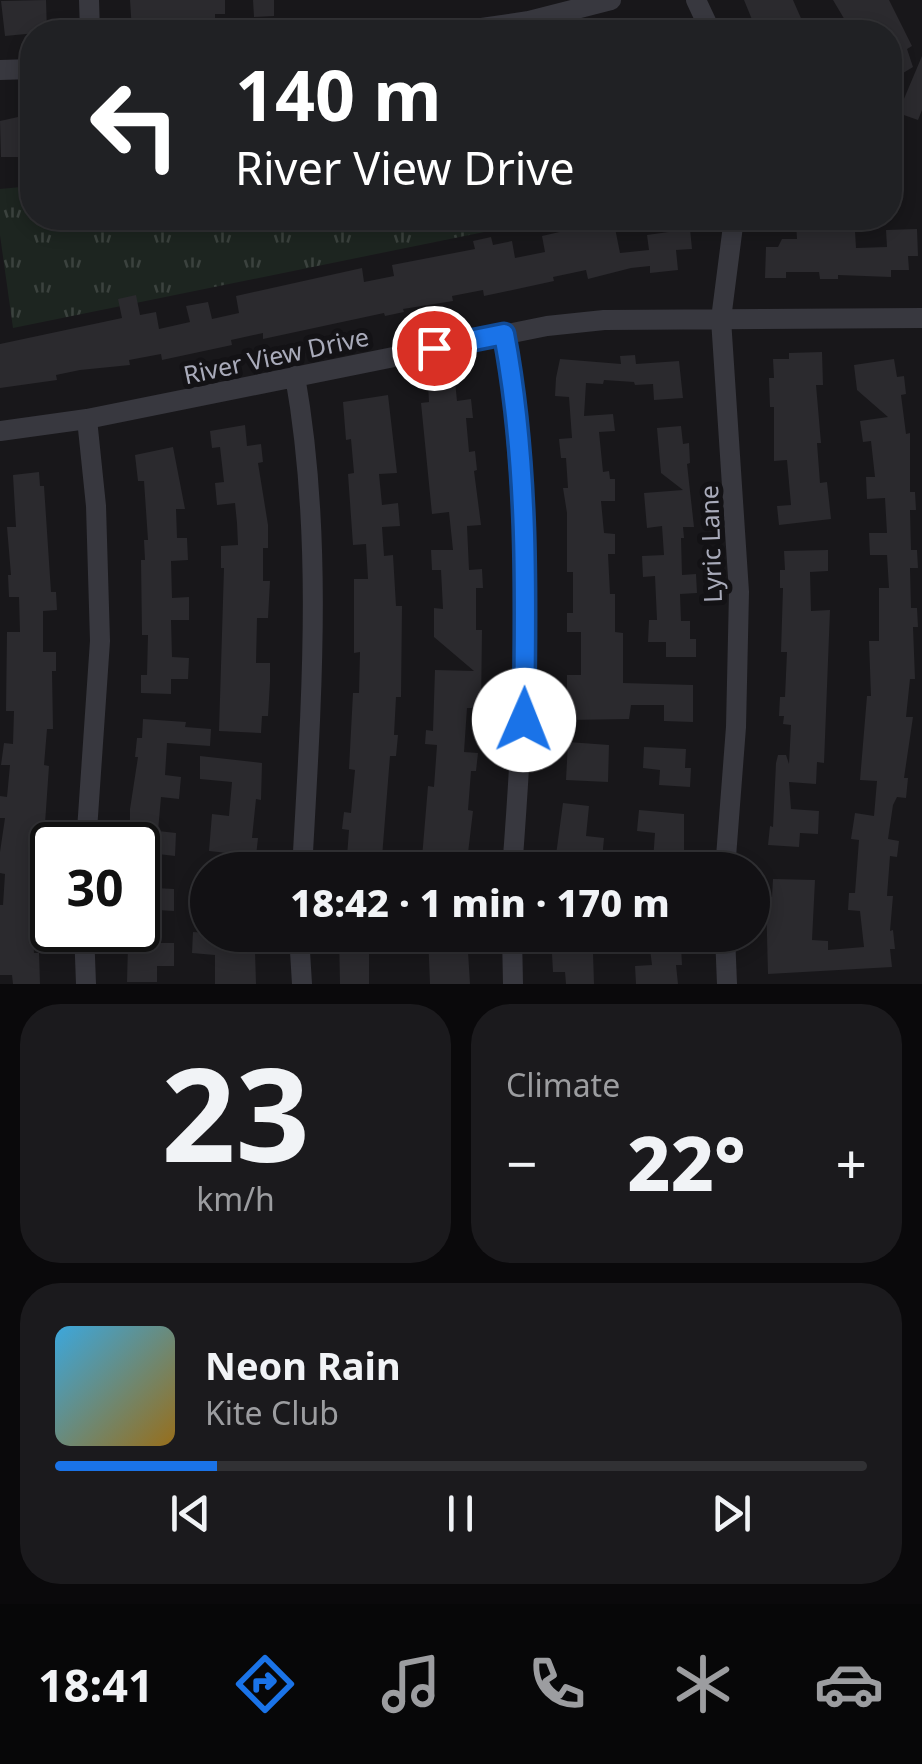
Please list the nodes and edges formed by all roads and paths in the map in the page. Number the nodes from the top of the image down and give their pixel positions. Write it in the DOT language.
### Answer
graph roads {
  1 [pos="611,0"];
  2 [pos="536,20"];
  3 [pos="732,230"];
  4 [pos="922,318"];
  5 [pos="721,320"];
  6 [pos="504,334"];
  7 [pos="296,376"];
  8 [pos="87,420"];
  9 [pos="0,431"];
  10 [pos="88,822"];
  11 [pos="303,852"];
  12 [pos="513,852"];
  13 [pos="726,852"];
  14 [pos="85,952"];
  15 [pos="300,952"];
  16 [pos="513,952"];
  17 [pos="725,952"];
  18 [pos="86,984"];
  19 [pos="302,984"];
  20 [pos="514,984"];
  21 [pos="726,984"];
  1 -- 2 [label="street"];
  3 -- 5 [label="street, Lyric Lane"];
  4 -- 5 [label="street, River View Drive"];
  5 -- 6 [label="street, River View Drive"];
  5 -- 13 [label="street, Lyric Lane"];
  6 -- 7 [label="street, River View Drive"];
  6 -- 12 [label="street"];
  7 -- 8 [label="street, River View Drive"];
  7 -- 11 [label="street"];
  8 -- 9 [label="street, River View Drive"];
  8 -- 10 [label="street"];
  14 -- 18 [label="street"];
  15 -- 19 [label="street"];
  16 -- 20 [label="street"];
  17 -- 21 [label="street"];
}
